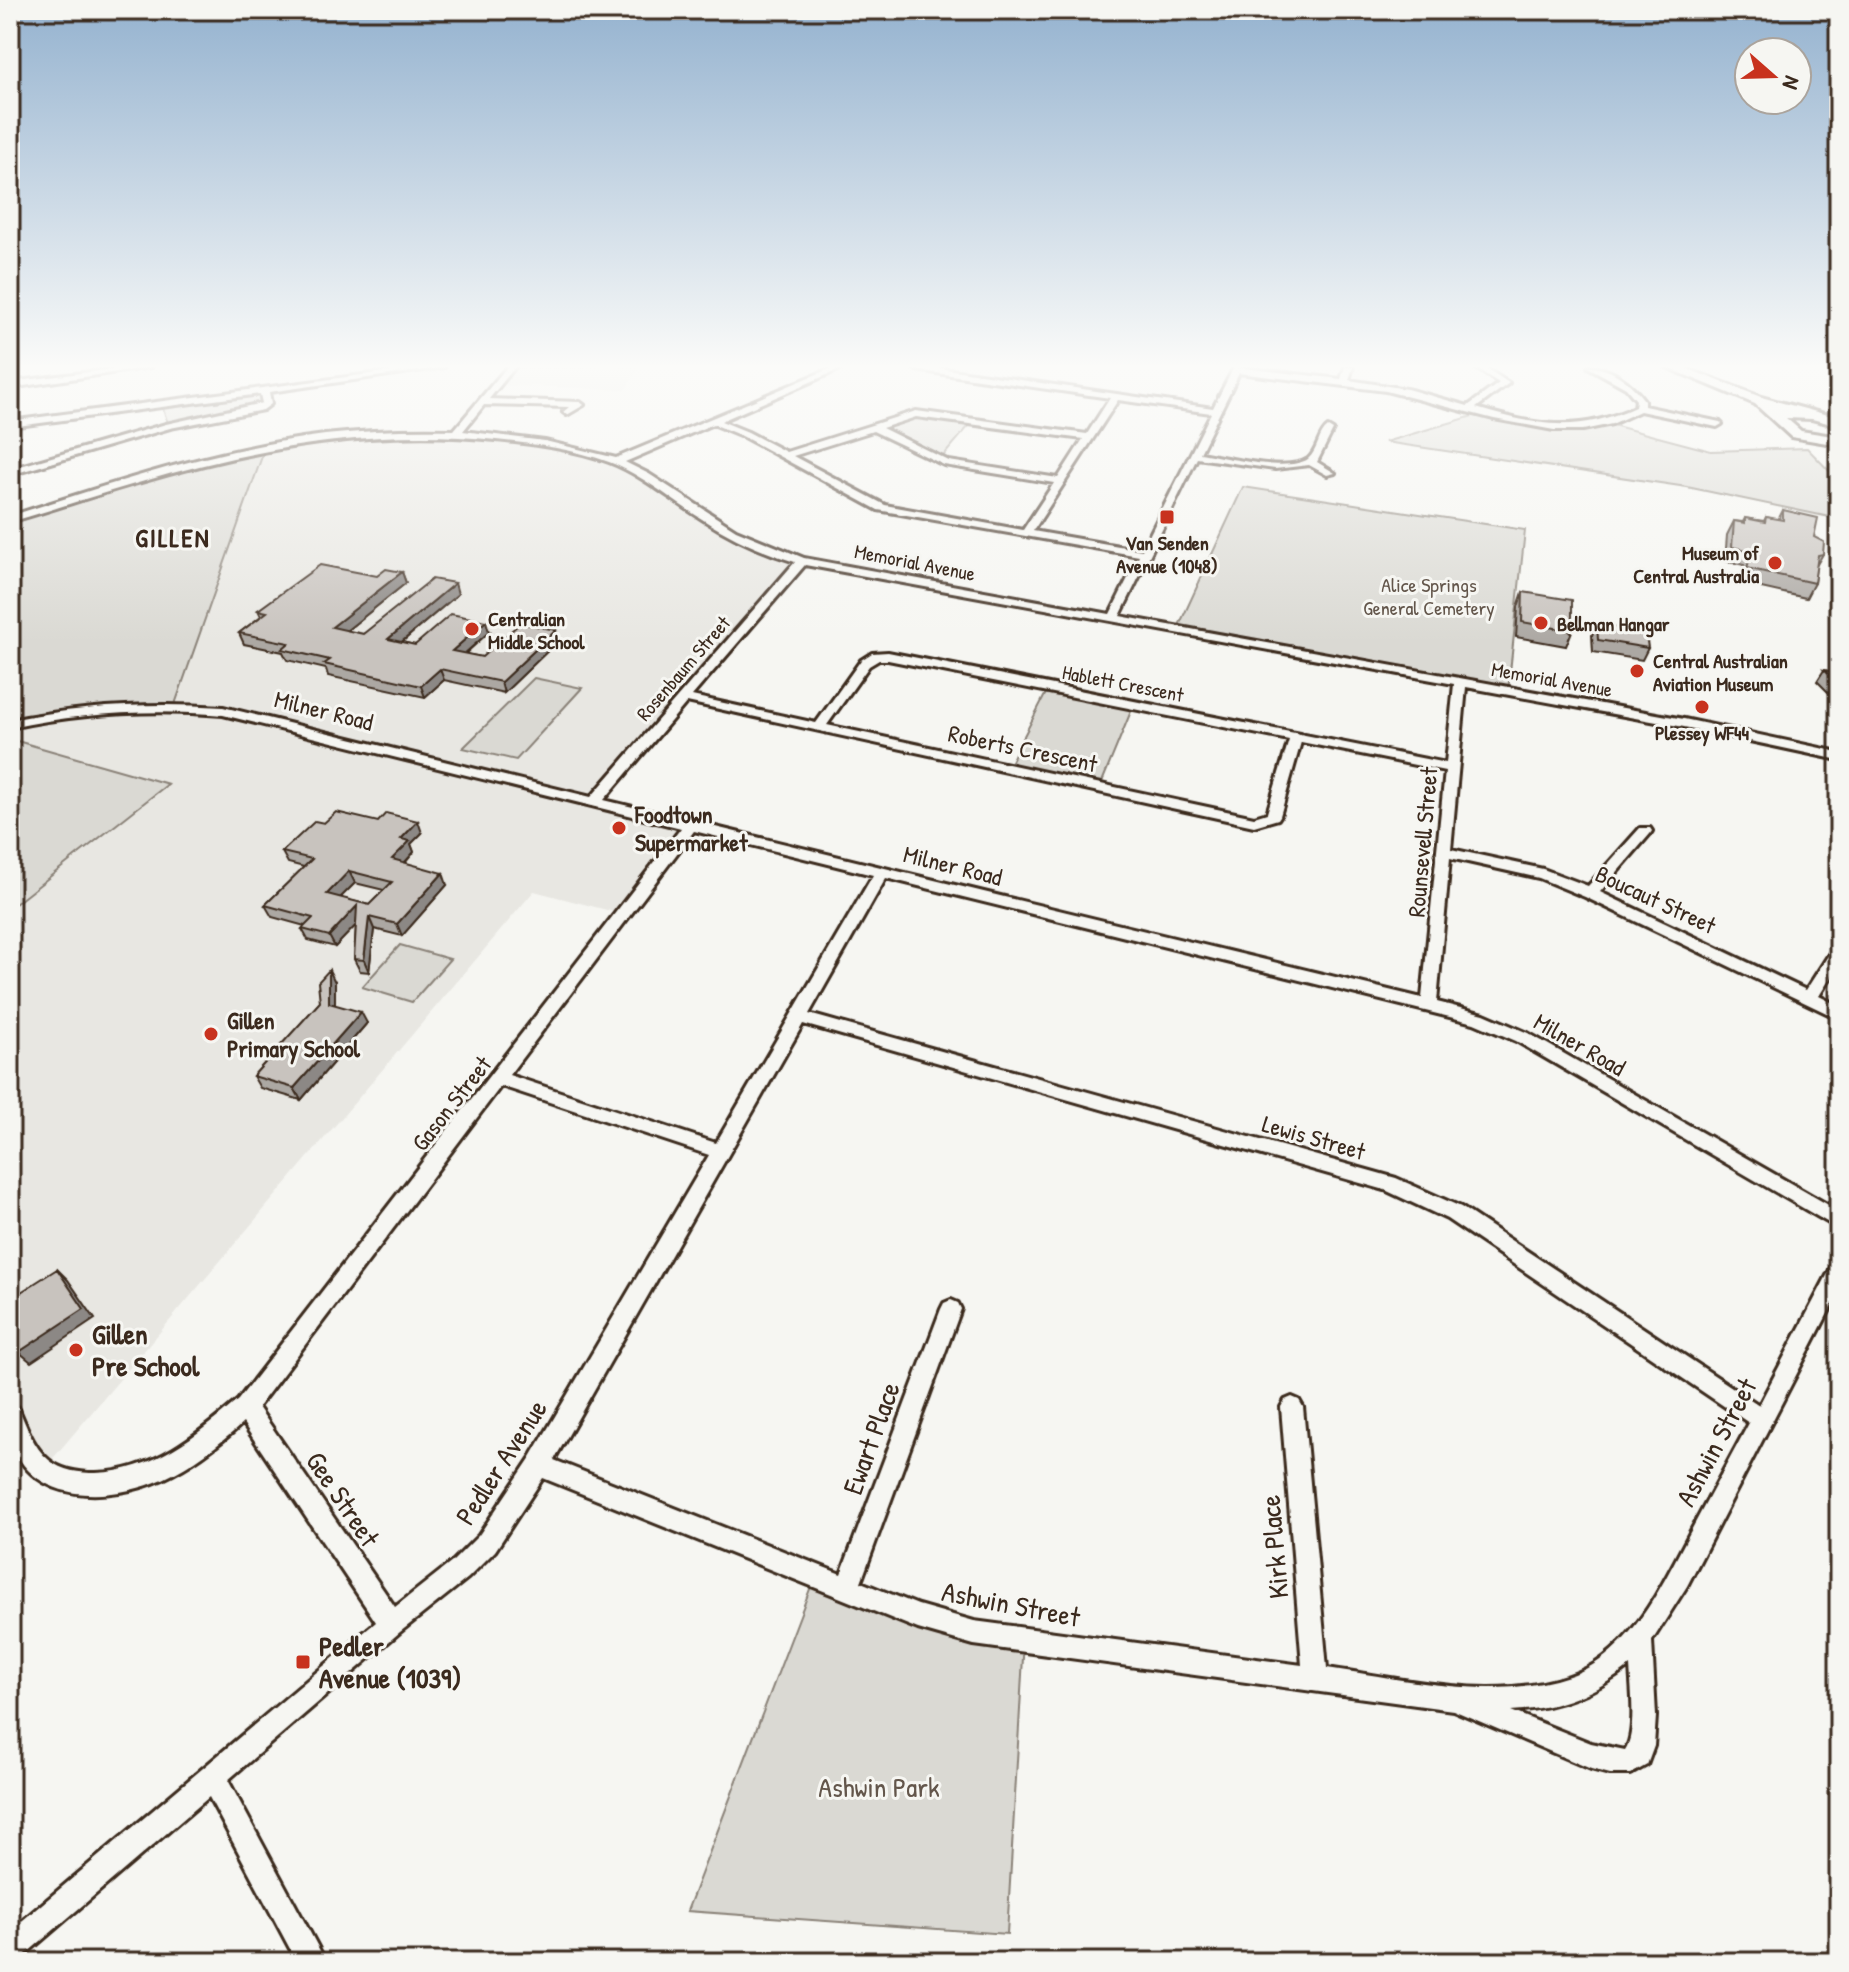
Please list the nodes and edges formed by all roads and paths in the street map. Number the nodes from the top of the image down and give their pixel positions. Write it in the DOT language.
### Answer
graph roads {
  1 [pos="54,459"];
  2 [pos="211,459"];
  3 [pos="605,459"];
  4 [pos="623,459"];
  5 [pos="794,459"];
  6 [pos="939,459"];
  7 [pos="1072,459"];
  8 [pos="1192,459"];
  9 [pos="1221,459"];
  10 [pos="1314,459"];
  11 [pos="616,462"];
  12 [pos="1312,463"];
  13 [pos="10,472"];
  14 [pos="1330,473"];
  15 [pos="1058,481"];
  16 [pos="10,519"];
  17 [pos="1027,532"];
  18 [pos="1144,554"];
  19 [pos="802,561"];
  20 [pos="1113,619"];
  21 [pos="1460,682"];
  22 [pos="684,698"];
  23 [pos="10,724"];
  24 [pos="820,726"];
  25 [pos="1296,738"];
  26 [pos="1839,756"];
  27 [pos="1451,768"];
  28 [pos="595,801"];
  29 [pos="691,825"];
  30 [pos="1645,831"];
  31 [pos="1444,852"];
  32 [pos="882,873"];
  33 [pos="1590,893"];
  34 [pos="1839,952"];
  35 [pos="1809,998"];
  36 [pos="1429,1005"];
  37 [pos="1839,1013"];
  38 [pos="798,1017"];
  39 [pos="500,1079"];
  40 [pos="719,1151"];
  41 [pos="1839,1221"];
  42 [pos="1839,1272"];
  43 [pos="951,1309"];
  44 [pos="245,1407"];
  45 [pos="1292,1407"];
  46 [pos="10,1414"];
  47 [pos="1763,1420"];
  48 [pos="539,1465"];
  49 [pos="847,1588"];
  50 [pos="392,1624"];
  51 [pos="1640,1636"];
  52 [pos="1316,1681"];
  53 [pos="1449,1697"];
  54 [pos="213,1779"];
  55 [pos="10,1949"];
  56 [pos="312,1962"];
  1 -- 13 [label="street"];
  2 -- 16 [label="street, Memorial Avenue"];
  3 -- 11 [label="street, Memorial Avenue"];
  4 -- 11 [label="street"];
  5 -- 17 [label="street"];
  6 -- 15 [label="street"];
  7 -- 15 [label="street"];
  8 -- 18 [label="street"];
  9 -- 12 [label="street"];
  10 -- 12 [label="street"];
  11 -- 19 [label="street, Memorial Avenue"];
  12 -- 14 [label="street"];
  15 -- 17 [label="street"];
  17 -- 18 [label="street"];
  18 -- 20 [label="street"];
  19 -- 20 [label="street, Memorial Avenue"];
  19 -- 22 [label="street, Rosenbaum Street"];
  20 -- 21 [label="street, Memorial Avenue"];
  21 -- 26 [label="street, Memorial Avenue"];
  21 -- 27 [label="street, Rounsevell Street"];
  22 -- 24 [label="street, Roberts Crescent"];
  22 -- 28 [label="street, Rosenbaum Street"];
  23 -- 28 [label="street, Milner Road"];
  24 -- 25 [label="street, Hablett Crescent"];
  24 -- 25 [label="street, Roberts Crescent"];
  25 -- 27 [label="street, Hablett Crescent"];
  27 -- 31 [label="street, Rounsevell Street"];
  28 -- 29 [label="street, Milner Road"];
  29 -- 32 [label="street, Milner Road"];
  29 -- 39 [label="street, Gason Street"];
  30 -- 33 [label="street"];
  31 -- 33 [label="street, Boucaut Street"];
  31 -- 36 [label="street, Rounsevell Street"];
  32 -- 36 [label="street, Milner Road"];
  32 -- 38 [label="street, Pedler Avenue"];
  33 -- 35 [label="street, Boucaut Street"];
  34 -- 35 [label="street"];
  35 -- 37 [label="street, Boucaut Street"];
  36 -- 41 [label="street, Milner Road"];
  38 -- 40 [label="street, Pedler Avenue"];
  38 -- 47 [label="street, Lewis Street"];
  39 -- 40 [label="street"];
  39 -- 44 [label="street, Gason Street"];
  40 -- 48 [label="street, Pedler Avenue"];
  42 -- 47 [label="street, Ashwin Street"];
  43 -- 49 [label="street, Ewart Place"];
  44 -- 46 [label="street, Gason Street"];
  44 -- 50 [label="street, Gee Street"];
  45 -- 52 [label="street, Kirk Place"];
  47 -- 51 [label="street, Ashwin Street"];
  48 -- 49 [label="street, Ashwin Street"];
  48 -- 50 [label="street, Pedler Avenue"];
  49 -- 52 [label="street, Ashwin Street"];
  50 -- 54 [label="street, Pedler Avenue"];
  51 -- 53 [label="street, Ashwin Street"];
  51 -- 53 [label="street, Ashwin Street"];
  52 -- 53 [label="street, Ashwin Street"];
  54 -- 55 [label="street, Pedler Avenue"];
  54 -- 56 [label="street"];
}
